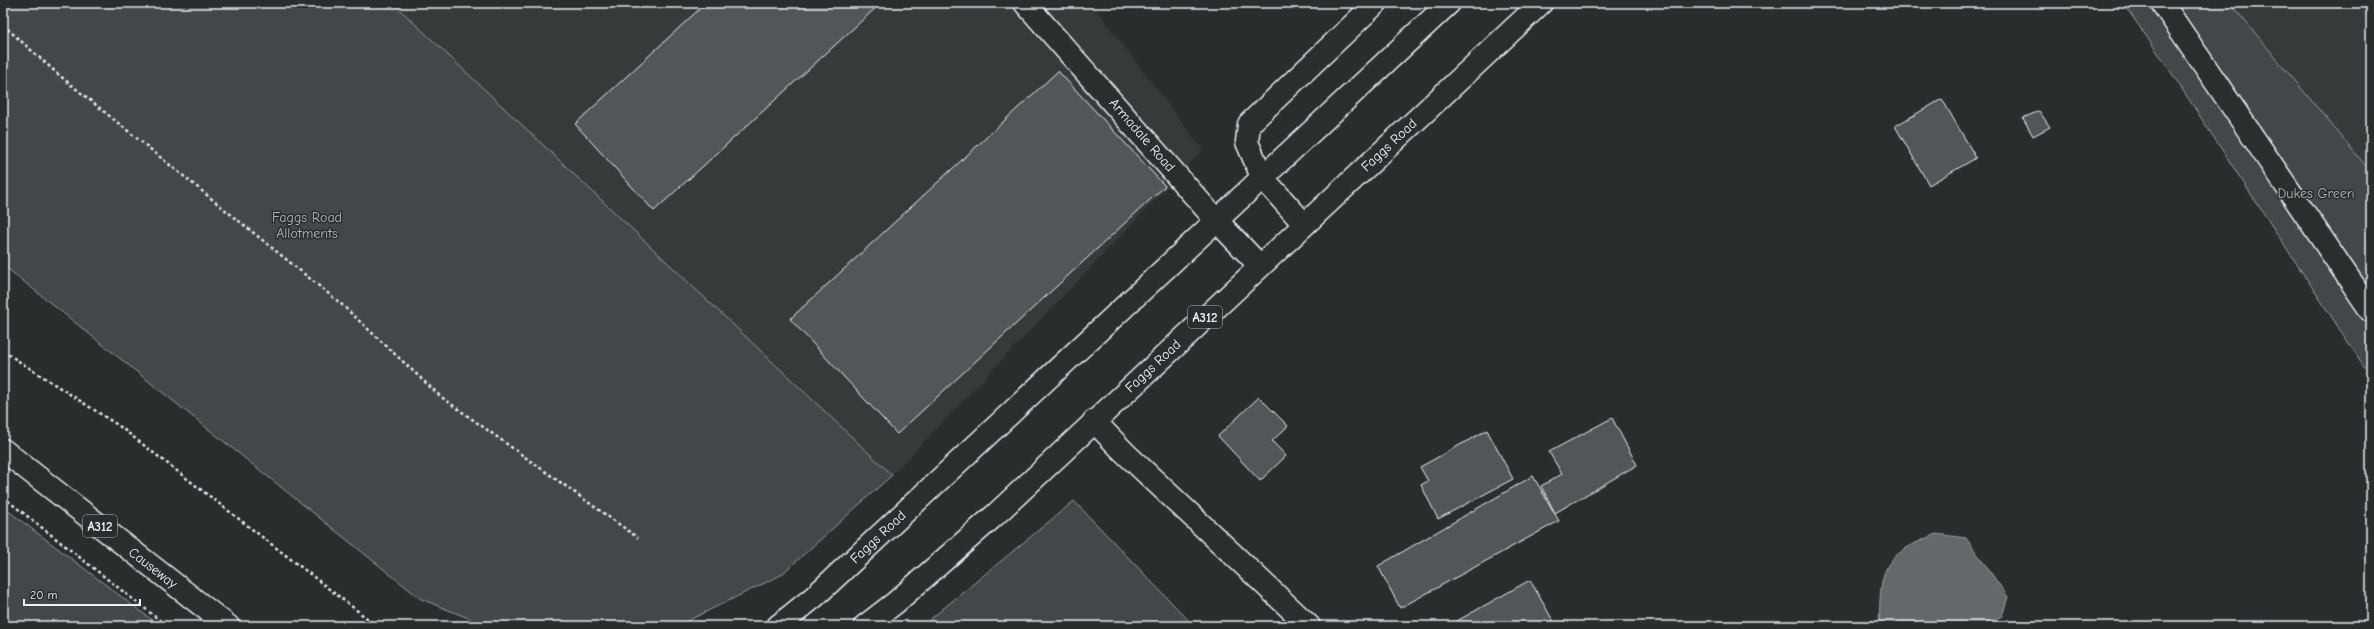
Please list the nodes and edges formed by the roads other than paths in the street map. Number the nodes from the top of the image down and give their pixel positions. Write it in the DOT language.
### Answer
graph roads {
  1 [pos="1025,3"];
  2 [pos="1376,3"];
  3 [pos="1449,3"];
  4 [pos="1541,3"];
  5 [pos="2162,3"];
  6 [pos="1262,177"];
  7 [pos="1215,219"];
  8 [pos="1304,224"];
  9 [pos="1260,266"];
  10 [pos="2371,311"];
  11 [pos="1094,421"];
  12 [pos="3,450"];
  13 [pos="228,626"];
  14 [pos="778,626"];
  15 [pos="865,626"];
  16 [pos="1309,626"];
  1 -- 7 [label="main road, Armadale Road"];
  2 -- 6 [label="main road"];
  3 -- 6 [label="main road, Faggs Road"];
  4 -- 8 [label="main road, Faggs Road / A312"];
  5 -- 10 [label="main road"];
  6 -- 7 [label="main road, Faggs Road"];
  6 -- 8 [label="main road"];
  7 -- 9 [label="main road, Armadale Road"];
  7 -- 14 [label="main road, Faggs Road"];
  8 -- 9 [label="main road, Faggs Road / A312"];
  9 -- 11 [label="main road, Faggs Road / A312"];
  11 -- 15 [label="main road, Faggs Road / A312"];
  11 -- 16 [label="main road"];
  12 -- 13 [label="main road, Causeway / A312"];
}
